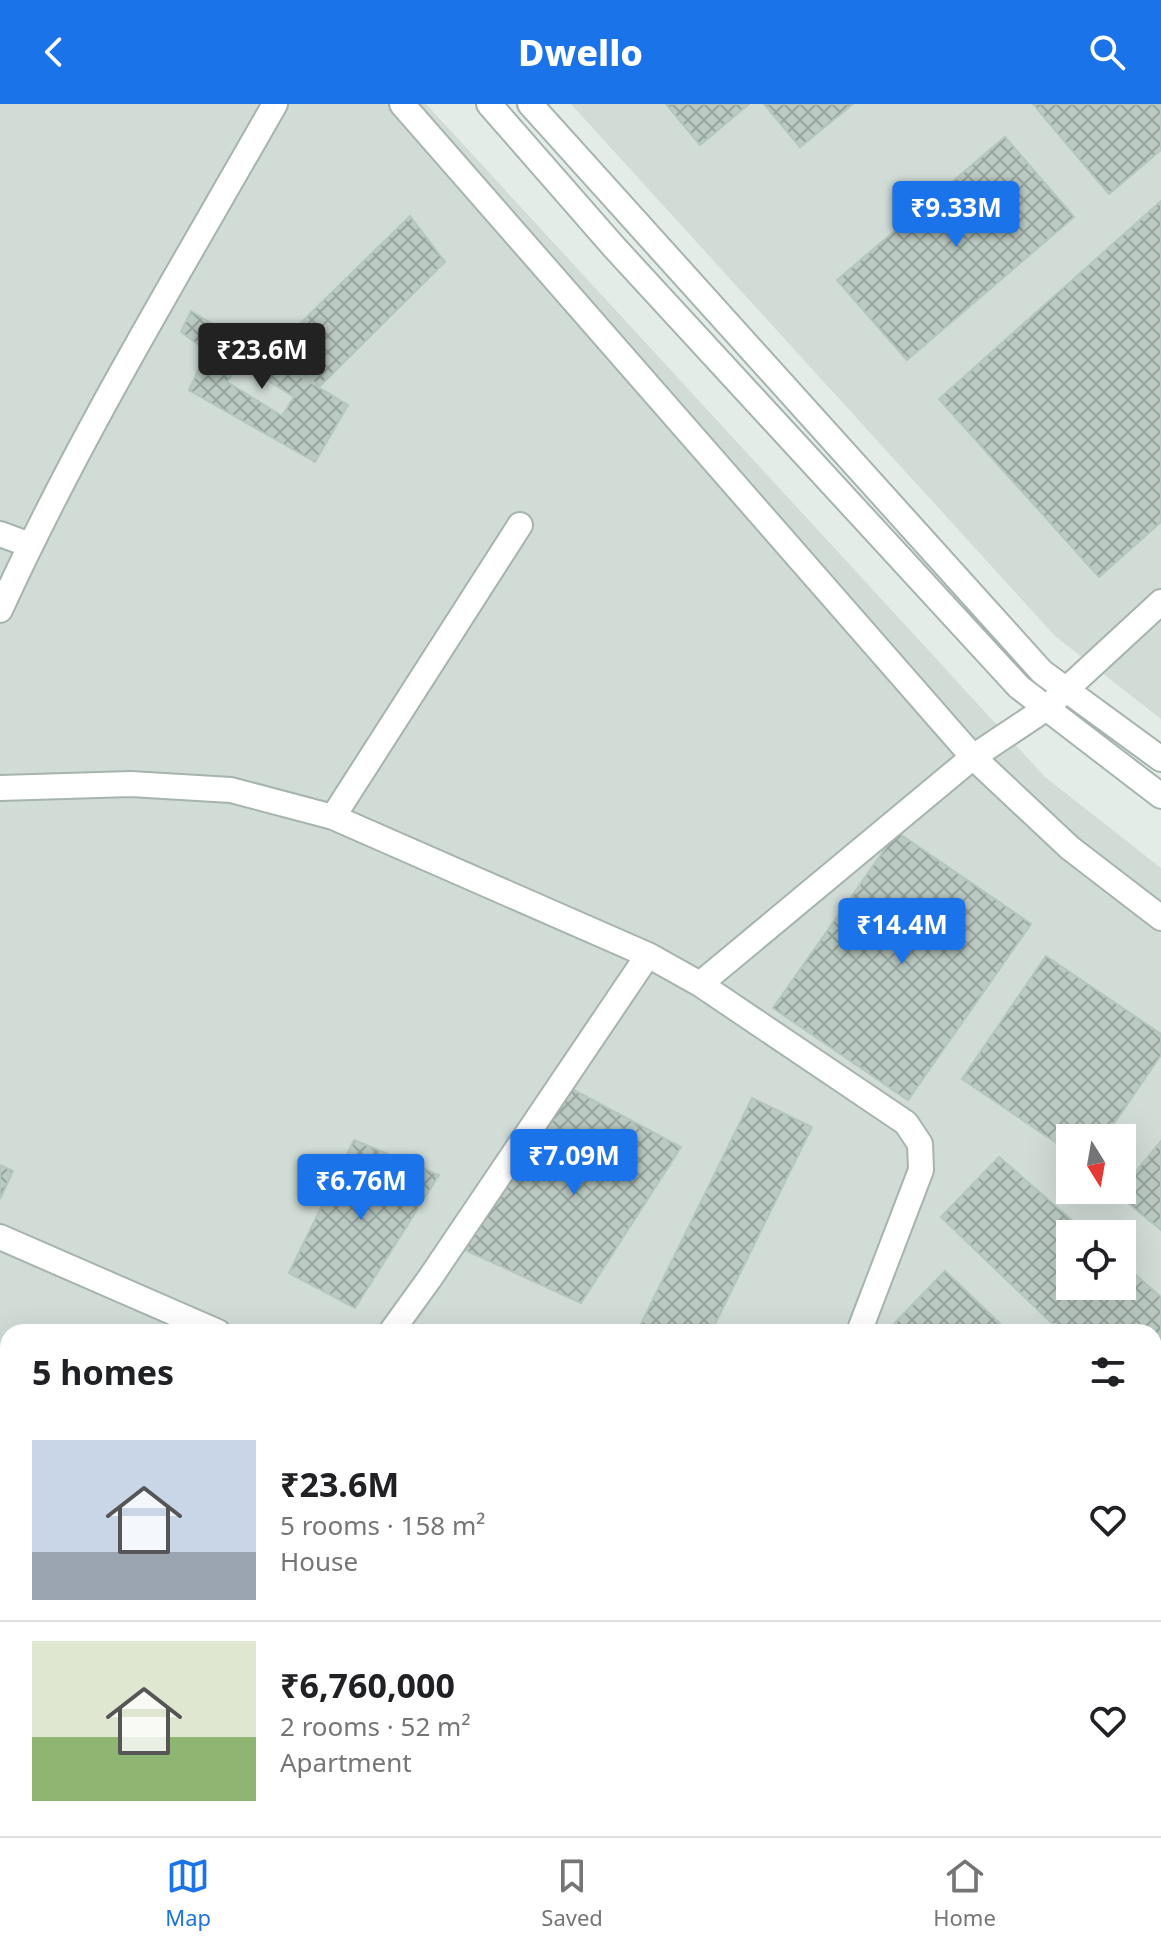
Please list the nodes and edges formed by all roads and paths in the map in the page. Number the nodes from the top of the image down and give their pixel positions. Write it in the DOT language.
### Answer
graph roads {
  1 [pos="275,104"];
  2 [pos="402,104"];
  3 [pos="489,104"];
  4 [pos="530,104"];
  5 [pos="520,525"];
  6 [pos="0,534"];
  7 [pos="30,545"];
  8 [pos="1161,602"];
  9 [pos="0,610"];
  10 [pos="1066,690"];
  11 [pos="1045,709"];
  12 [pos="973,757"];
  13 [pos="1161,759"];
  14 [pos="0,788"];
  15 [pos="1161,796"];
  16 [pos="333,817"];
  17 [pos="1161,918"];
  18 [pos="648,955"];
  19 [pos="700,984"];
  20 [pos="0,1237"];
  21 [pos="200,1324"];
  22 [pos="397,1324"];
  23 [pos="862,1324"];
  1 -- 7 [label="street"];
  2 -- 12 [label="street"];
  3 -- 11 [label="street"];
  4 -- 10 [label="street"];
  5 -- 16 [label="street"];
  6 -- 7 [label="street"];
  7 -- 9 [label="street"];
  8 -- 10 [label="street"];
  10 -- 11 [label="street"];
  10 -- 13 [label="street"];
  11 -- 12 [label="street"];
  11 -- 15 [label="street"];
  12 -- 17 [label="street"];
  12 -- 19 [label="street"];
  14 -- 16 [label="street"];
  16 -- 18 [label="street"];
  18 -- 19 [label="street"];
  18 -- 22 [label="street"];
  19 -- 23 [label="street"];
  20 -- 21 [label="street"];
}
